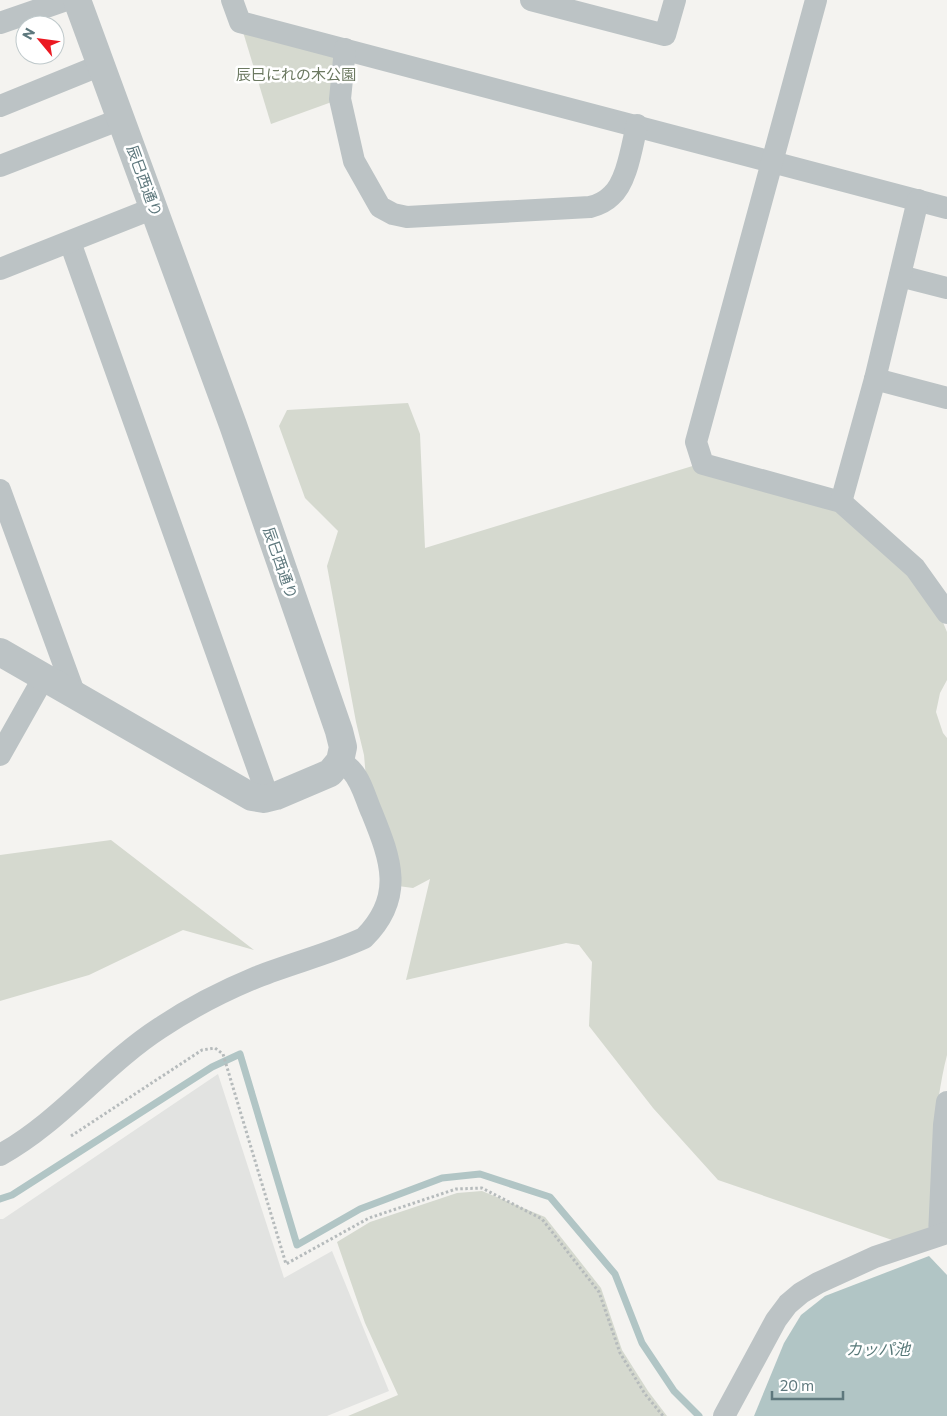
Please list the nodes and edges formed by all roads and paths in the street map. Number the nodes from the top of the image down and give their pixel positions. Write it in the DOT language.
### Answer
graph roads {
  1 [pos="66,0"];
  2 [pos="77,0"];
  3 [pos="232,0"];
  4 [pos="531,0"];
  5 [pos="675,0"];
  6 [pos="816,0"];
  7 [pos="0,23"];
  8 [pos="345,49"];
  9 [pos="101,65"];
  10 [pos="0,106"];
  11 [pos="121,119"];
  12 [pos="637,125"];
  13 [pos="772,160"];
  14 [pos="0,166"];
  15 [pos="918,200"];
  16 [pos="154,208"];
  17 [pos="947,208"];
  18 [pos="70,242"];
  19 [pos="0,269"];
  20 [pos="900,276"];
  21 [pos="947,288"];
  22 [pos="875,379"];
  23 [pos="947,398"];
  24 [pos="0,490"];
  25 [pos="841,502"];
  26 [pos="947,613"];
  27 [pos="0,652"];
  28 [pos="44,677"];
  29 [pos="75,695"];
  30 [pos="0,755"];
  31 [pos="340,762"];
  32 [pos="268,798"];
  33 [pos="947,1102"];
  34 [pos="65,1139"];
  35 [pos="0,1155"];
  36 [pos="943,1234"];
  37 [pos="663,1416"];
  38 [pos="724,1416"];
  1 -- 7 [label="street"];
  2 -- 9 [label="street, 辰巳西通り"];
  3 -- 8 [label="street"];
  4 -- 5 [label="street"];
  6 -- 13 [label="street"];
  8 -- 12 [label="street"];
  8 -- 12 [label="street"];
  9 -- 10 [label="street"];
  9 -- 11 [label="street, 辰巳西通り"];
  11 -- 14 [label="street"];
  11 -- 16 [label="street, 辰巳西通り"];
  12 -- 13 [label="street"];
  13 -- 15 [label="street"];
  13 -- 25 [label="street"];
  15 -- 17 [label="street"];
  15 -- 20 [label="street"];
  16 -- 18 [label="street"];
  16 -- 31 [label="street, 辰巳西通り"];
  18 -- 19 [label="street"];
  18 -- 32 [label="street"];
  20 -- 21 [label="street"];
  20 -- 22 [label="street"];
  22 -- 23 [label="street"];
  22 -- 25 [label="street"];
  24 -- 29 [label="street"];
  25 -- 26 [label="street"];
  27 -- 28 [label="street"];
  28 -- 29 [label="street"];
  28 -- 30 [label="street"];
  29 -- 32 [label="street"];
  31 -- 32 [label="street"];
  31 -- 35 [label="street"];
  33 -- 36 [label="street"];
  34 -- 37 [label="path"];
  36 -- 38 [label="street"];
}
